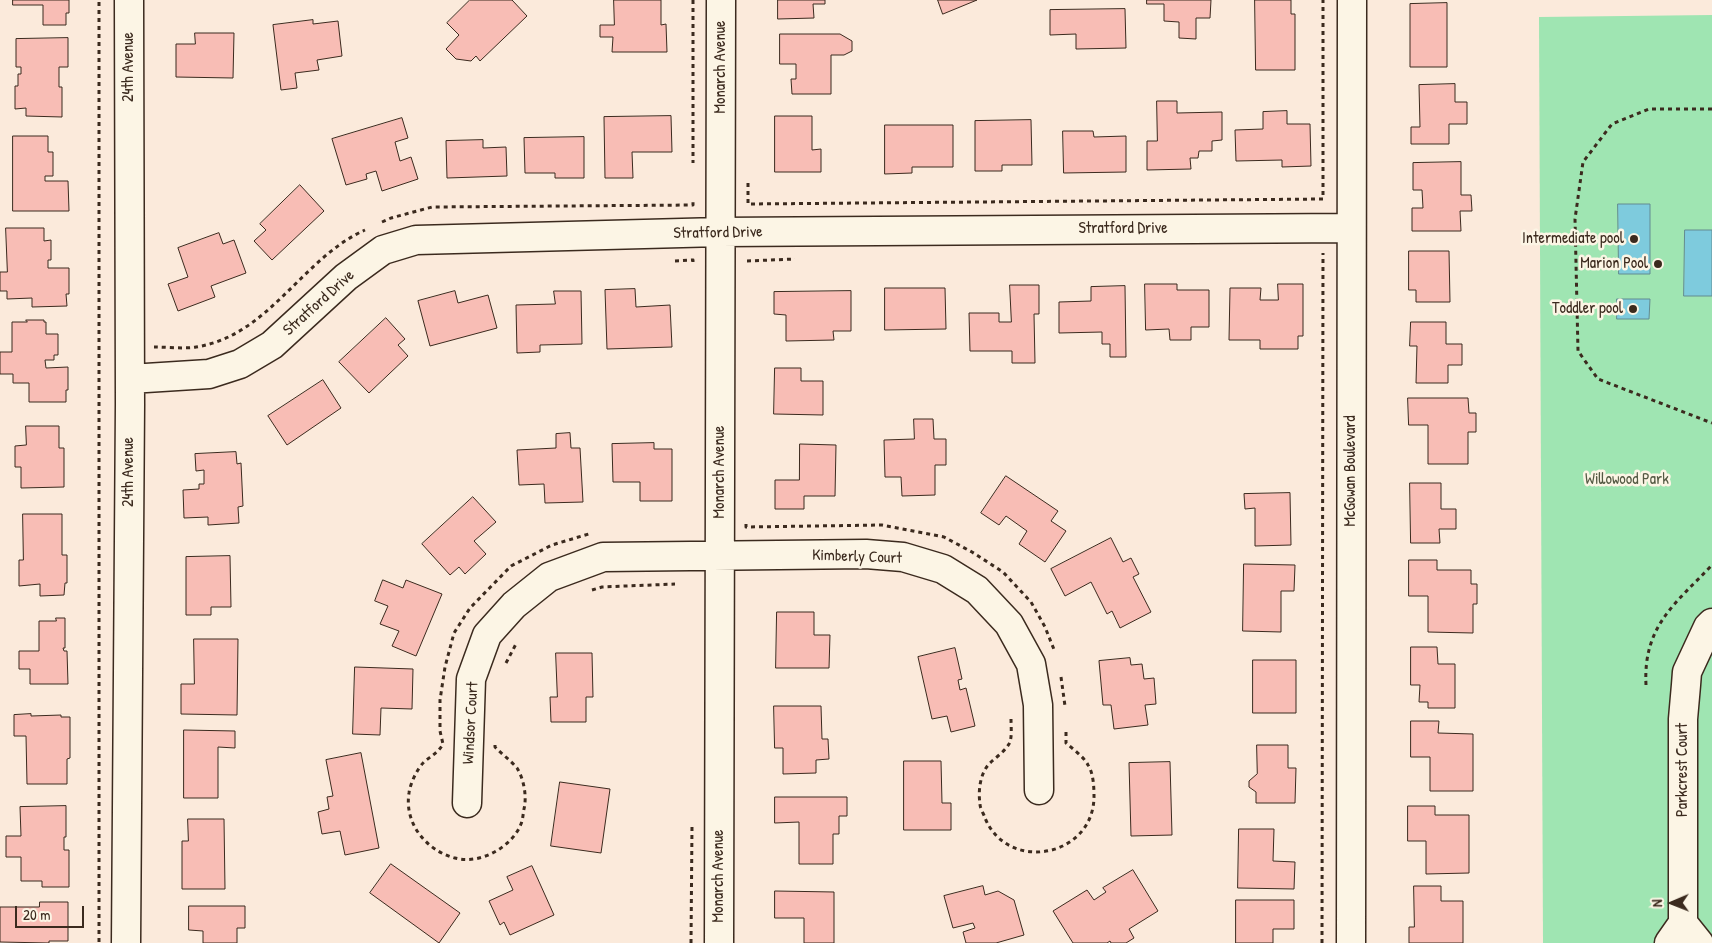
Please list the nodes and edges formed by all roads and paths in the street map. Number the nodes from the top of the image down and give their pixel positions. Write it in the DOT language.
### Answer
graph roads {
  1 [pos="99,0"];
  2 [pos="129,0"];
  3 [pos="693,0"];
  4 [pos="721,0"];
  5 [pos="1323,0"];
  6 [pos="1352,0"];
  7 [pos="1712,109"];
  8 [pos="693,166"];
  9 [pos="748,175"];
  10 [pos="693,195"];
  11 [pos="375,225"];
  12 [pos="1351,228"];
  13 [pos="366,229"];
  14 [pos="720,232"];
  15 [pos="1323,253"];
  16 [pos="694,260"];
  17 [pos="674,261"];
  18 [pos="153,337"];
  19 [pos="130,379"];
  20 [pos="1712,423"];
  21 [pos="746,527"];
  22 [pos="595,532"];
  23 [pos="720,556"];
  24 [pos="1712,566"];
  25 [pos="684,583"];
  26 [pos="586,591"];
  27 [pos="1712,623"];
  28 [pos="517,642"];
  29 [pos="1057,657"];
  30 [pos="505,664"];
  31 [pos="1060,674"];
  32 [pos="1646,685"];
  33 [pos="1011,712"];
  34 [pos="1065,714"];
  35 [pos="1065,721"];
  36 [pos="495,739"];
  37 [pos="1039,790"];
  38 [pos="467,803"];
  39 [pos="1684,936"];
  40 [pos="98,943"];
  41 [pos="126,943"];
  42 [pos="719,943"];
  43 [pos="1322,943"];
  44 [pos="1351,943"];
  1 -- 40 [label="path"];
  2 -- 19 [label="street, 24th Avenue"];
  3 -- 8 [label="path"];
  4 -- 14 [label="street, Monarch Avenue"];
  5 -- 9 [label="path"];
  6 -- 12 [label="street, McGowan Boulevard"];
  7 -- 20 [label="path"];
  10 -- 11 [label="path"];
  12 -- 14 [label="street, Stratford Drive"];
  12 -- 44 [label="street, McGowan Boulevard"];
  13 -- 18 [label="path"];
  14 -- 19 [label="street, Stratford Drive"];
  14 -- 23 [label="street, Monarch Avenue"];
  15 -- 43 [label="path"];
  16 -- 17 [label="path"];
  19 -- 41 [label="street, 24th Avenue"];
  21 -- 29 [label="path"];
  22 -- 36 [label="path"];
  23 -- 37 [label="street, Kimberly Court"];
  23 -- 38 [label="street, Windsor Court"];
  23 -- 42 [label="street, Monarch Avenue"];
  24 -- 32 [label="path"];
  25 -- 26 [label="path"];
  27 -- 39 [label="street, Parkcrest Court"];
  28 -- 30 [label="path"];
  31 -- 34 [label="path"];
  33 -- 35 [label="path"];
}
